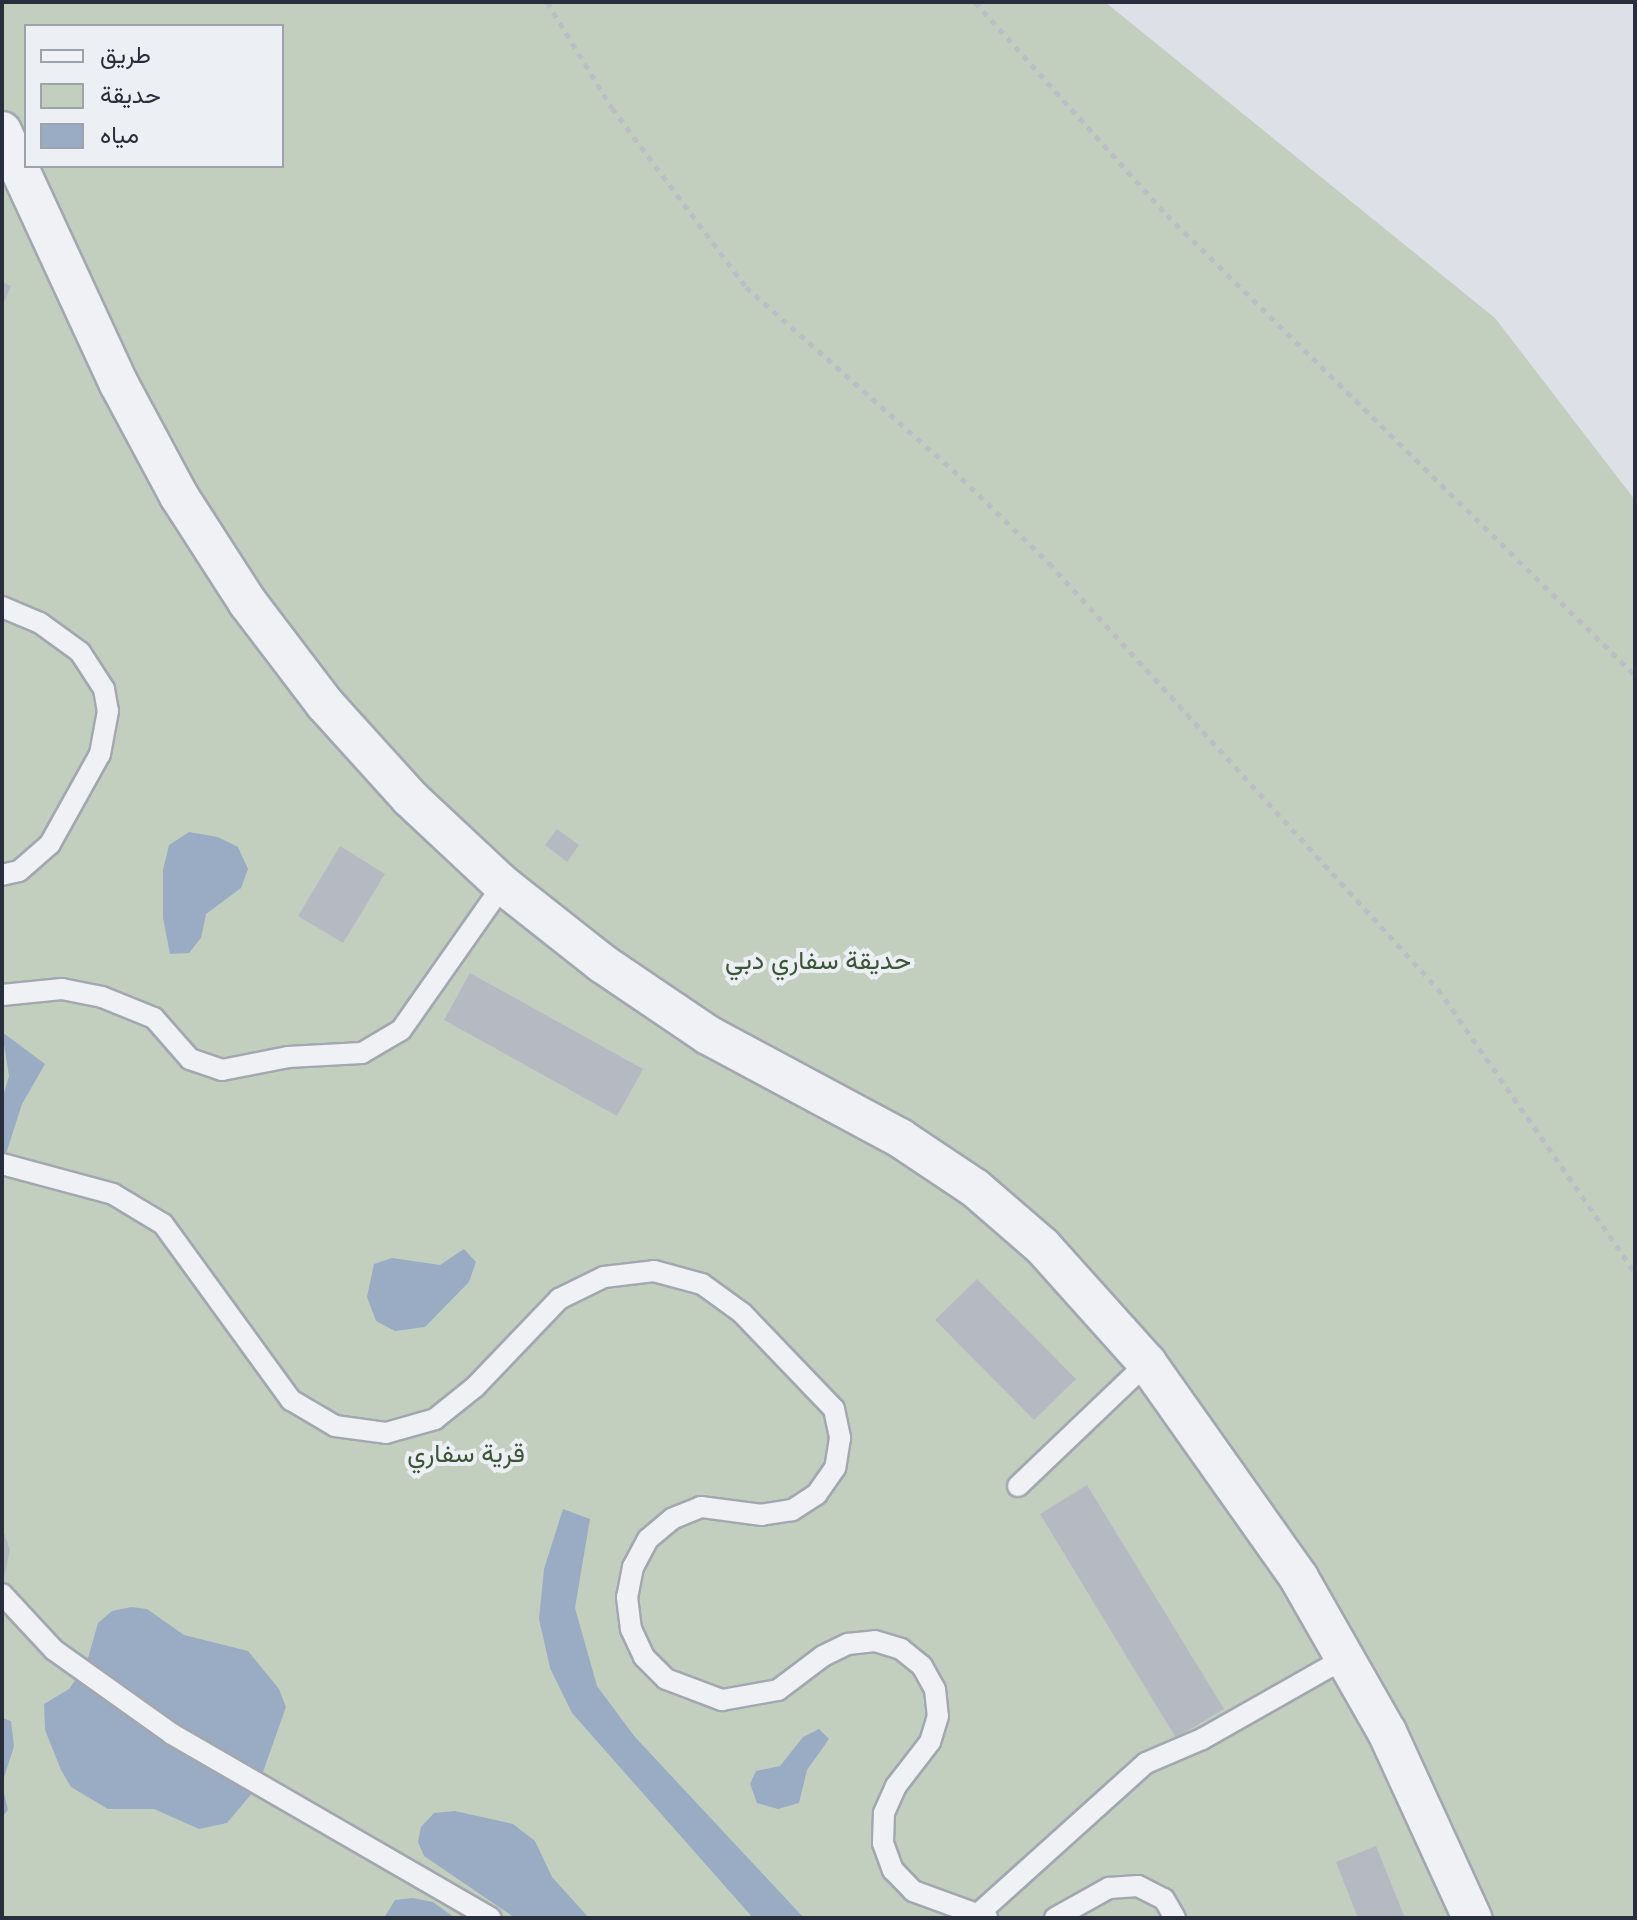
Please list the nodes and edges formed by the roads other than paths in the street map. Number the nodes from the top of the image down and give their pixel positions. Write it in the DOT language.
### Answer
graph roads {
  1 [pos="2,131"];
  2 [pos="2,607"];
  3 [pos="2,875"];
  4 [pos="503,885"];
  5 [pos="2,995"];
  6 [pos="2,1164"];
  7 [pos="1147,1363"];
  8 [pos="1018,1486"];
  9 [pos="2,1594"];
  10 [pos="1345,1658"];
  11 [pos="982,1916"];
  12 [pos="491,1918"];
  13 [pos="1055,1918"];
  14 [pos="1175,1918"];
  15 [pos="1472,1918"];
  1 -- 4 [label="street"];
  2 -- 3 [label="lane"];
  4 -- 5 [label="lane"];
  4 -- 7 [label="street"];
  6 -- 11 [label="lane"];
  7 -- 8 [label="lane"];
  7 -- 10 [label="street"];
  9 -- 12 [label="lane"];
  10 -- 11 [label="lane"];
  10 -- 15 [label="street"];
  13 -- 14 [label="lane"];
}
